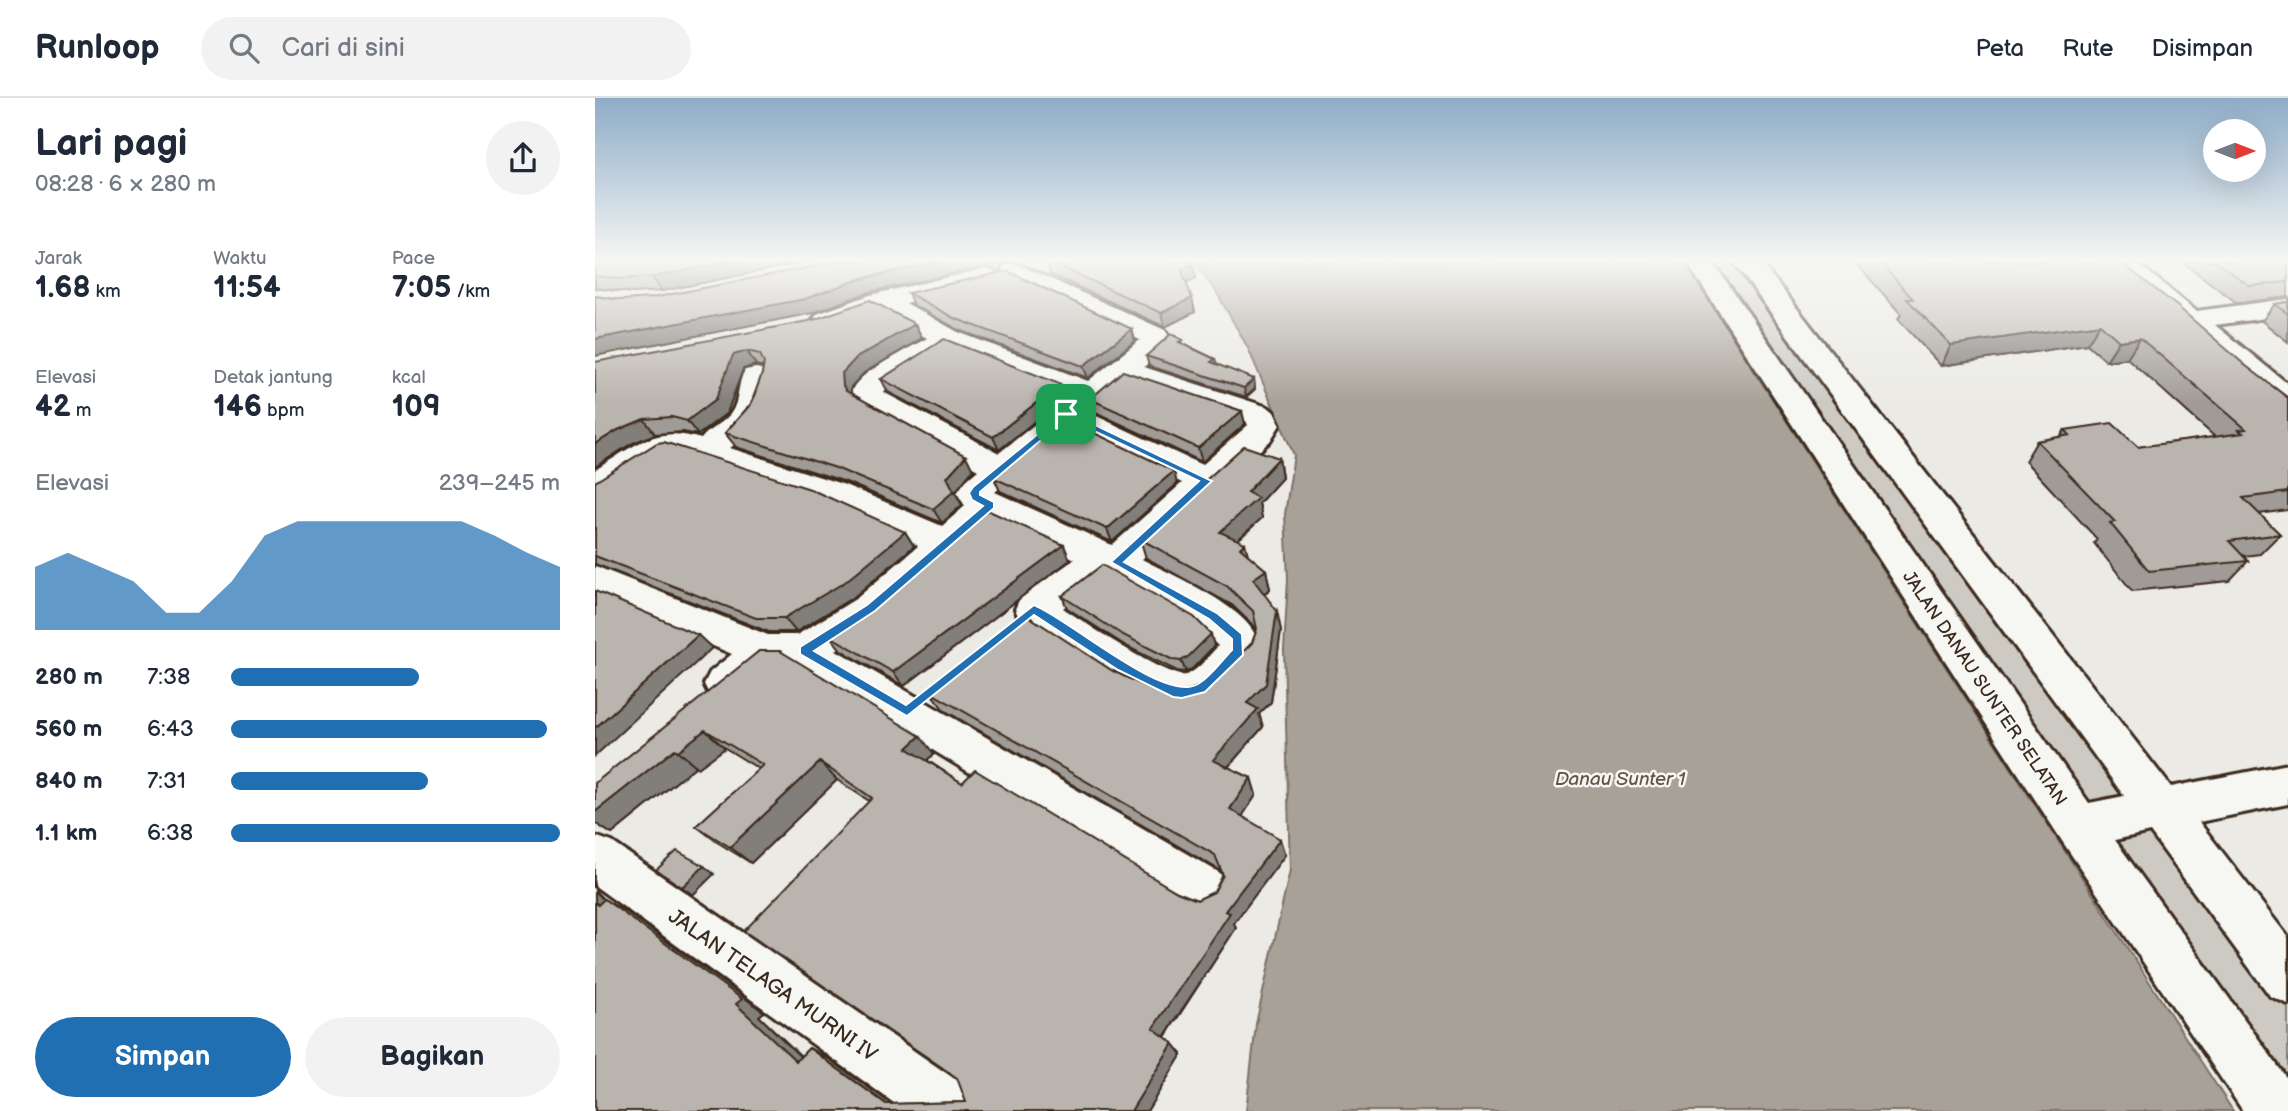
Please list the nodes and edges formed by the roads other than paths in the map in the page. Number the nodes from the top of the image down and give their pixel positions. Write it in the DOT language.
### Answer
graph roads {
  1 [pos="860,308"];
  2 [pos="893,308"];
  3 [pos="1095,308"];
  4 [pos="1731,308"];
  5 [pos="1783,308"];
  6 [pos="2176,308"];
  7 [pos="2278,308"];
  8 [pos="2190,320"];
  9 [pos="798,327"];
  10 [pos="948,338"];
  11 [pos="1122,370"];
  12 [pos="756,377"];
  13 [pos="2288,400"];
  14 [pos="1079,404"];
  15 [pos="686,439"];
  16 [pos="1002,468"];
  17 [pos="1206,481"];
  18 [pos="595,486"];
  19 [pos="990,505"];
  20 [pos="943,545"];
  21 [pos="1110,559"];
  22 [pos="595,580"];
  23 [pos="1034,609"];
  24 [pos="1002,635"];
  25 [pos="784,651"];
  26 [pos="696,708"];
  27 [pos="2288,784"];
  28 [pos="2163,810"];
  29 [pos="2078,826"];
  30 [pos="595,858"];
  31 [pos="1203,888"];
  32 [pos="2288,978"];
  33 [pos="952,1111"];
  34 [pos="2276,1111"];
  1 -- 9 [label="street"];
  2 -- 10 [label="street"];
  3 -- 11 [label="street"];
  4 -- 29 [label="street, JALAN DANAU SUNTER SELATAN"];
  5 -- 28 [label="street"];
  6 -- 8 [label="street"];
  7 -- 8 [label="street"];
  8 -- 13 [label="street"];
  10 -- 14 [label="street"];
  10 -- 16 [label="street"];
  11 -- 14 [label="street"];
  11 -- 17 [label="street"];
  12 -- 15 [label="street"];
  14 -- 16 [label="street"];
  14 -- 17 [label="street"];
  15 -- 18 [label="street"];
  15 -- 20 [label="street"];
  16 -- 19 [label="street"];
  17 -- 21 [label="street"];
  19 -- 20 [label="street"];
  19 -- 21 [label="street"];
  20 -- 25 [label="street"];
  21 -- 23 [label="street"];
  21 -- 23 [label="street"];
  22 -- 25 [label="street"];
  23 -- 24 [label="street"];
  25 -- 26 [label="street"];
  25 -- 31 [label="street"];
  27 -- 28 [label="street"];
  28 -- 29 [label="street"];
  28 -- 32 [label="street"];
  29 -- 34 [label="street, JALAN DANAU SUNTER SELATAN"];
  30 -- 33 [label="street, JALAN TELAGA MURNI IV"];
}
